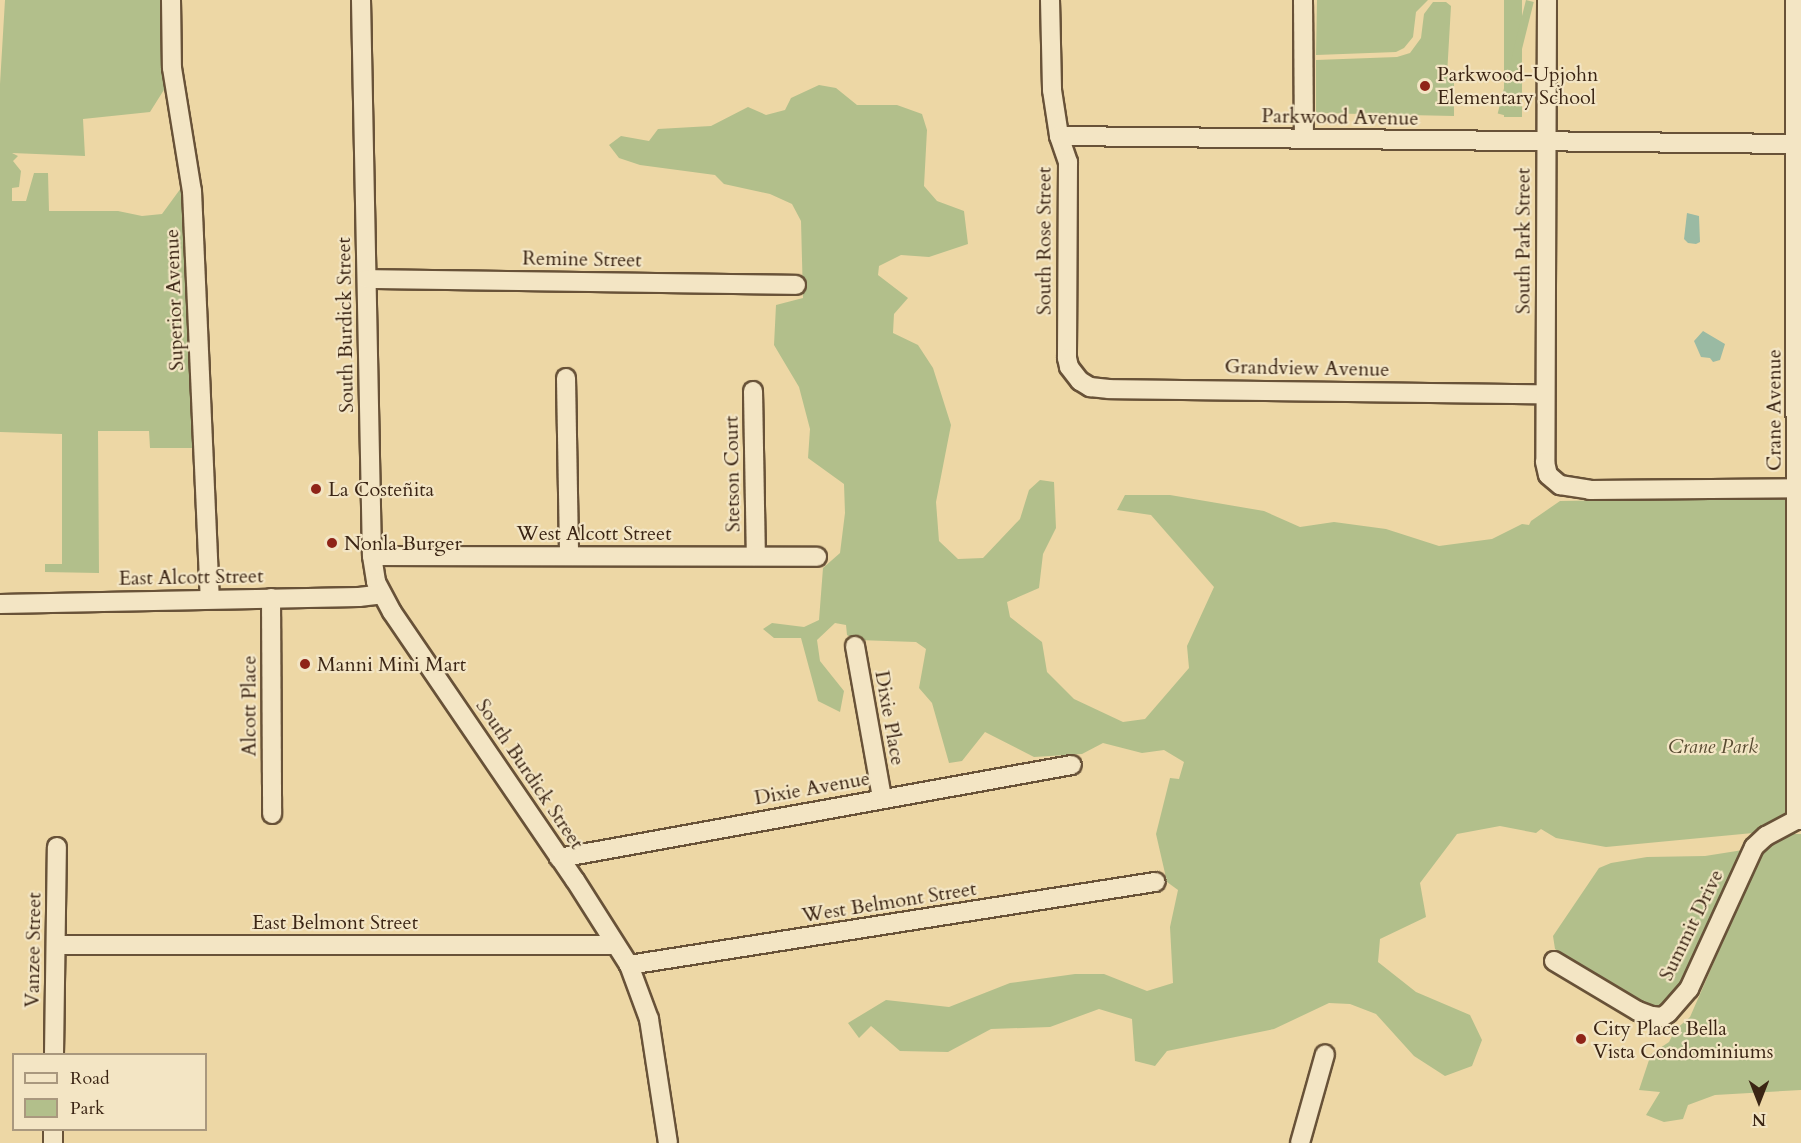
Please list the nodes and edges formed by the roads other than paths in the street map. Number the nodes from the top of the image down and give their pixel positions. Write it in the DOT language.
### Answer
graph roads {
  1 [pos="171,0"];
  2 [pos="361,0"];
  3 [pos="1050,0"];
  4 [pos="1304,0"];
  5 [pos="1547,0"];
  6 [pos="1795,0"];
  7 [pos="1059,135"];
  8 [pos="1304,139"];
  9 [pos="1546,140"];
  10 [pos="1798,144"];
  11 [pos="367,279"];
  12 [pos="796,285"];
  13 [pos="1074,374"];
  14 [pos="566,378"];
  15 [pos="753,391"];
  16 [pos="1545,394"];
  17 [pos="1799,488"];
  18 [pos="569,555"];
  19 [pos="372,556"];
  20 [pos="756,556"];
  21 [pos="817,556"];
  22 [pos="382,594"];
  23 [pos="271,598"];
  24 [pos="210,599"];
  25 [pos="0,604"];
  26 [pos="855,646"];
  27 [pos="1072,765"];
  28 [pos="882,798"];
  29 [pos="272,814"];
  30 [pos="1798,820"];
  31 [pos="57,847"];
  32 [pos="560,858"];
  33 [pos="1155,882"];
  34 [pos="56,945"];
  35 [pos="615,945"];
  36 [pos="1554,961"];
  37 [pos="629,966"];
  38 [pos="54,1053"];
  39 [pos="1325,1054"];
  40 [pos="668,1143"];
  41 [pos="1300,1143"];
  1 -- 24 [label="street, Superior Avenue"];
  2 -- 11 [label="street, South Burdick Street"];
  3 -- 7 [label="street, South Rose Street"];
  4 -- 8 [label="street"];
  5 -- 9 [label="street, South Park Street"];
  6 -- 10 [label="street, Crane Avenue"];
  7 -- 8 [label="street, Parkwood Avenue"];
  7 -- 13 [label="street, South Rose Street"];
  8 -- 9 [label="street, Parkwood Avenue"];
  9 -- 10 [label="street, Parkwood Avenue"];
  9 -- 16 [label="street, South Park Street"];
  10 -- 17 [label="street, Crane Avenue"];
  11 -- 12 [label="street, Remine Street"];
  11 -- 19 [label="street, South Burdick Street"];
  13 -- 16 [label="street, Grandview Avenue"];
  14 -- 18 [label="street"];
  15 -- 20 [label="street, Stetson Court"];
  16 -- 17 [label="street, South Park Street"];
  17 -- 30 [label="street, Crane Avenue"];
  18 -- 19 [label="street, West Alcott Street"];
  18 -- 20 [label="street, West Alcott Street"];
  19 -- 22 [label="street, South Burdick Street"];
  20 -- 21 [label="street, West Alcott Street"];
  22 -- 23 [label="street, East Alcott Street"];
  22 -- 32 [label="street, South Burdick Street"];
  23 -- 24 [label="street, East Alcott Street"];
  23 -- 29 [label="street, Alcott Place"];
  24 -- 25 [label="street, East Alcott Street"];
  26 -- 28 [label="street, Dixie Place"];
  27 -- 28 [label="street, Dixie Avenue"];
  28 -- 32 [label="street, Dixie Avenue"];
  30 -- 36 [label="street, Summit Drive"];
  31 -- 34 [label="street, Vanzee Street"];
  32 -- 35 [label="street, South Burdick Street"];
  33 -- 37 [label="street, West Belmont Street"];
  34 -- 35 [label="street, East Belmont Street"];
  34 -- 38 [label="street, Vanzee Street"];
  35 -- 37 [label="street, South Burdick Street"];
  37 -- 40 [label="street, South Burdick Street"];
  39 -- 41 [label="street"];
}
